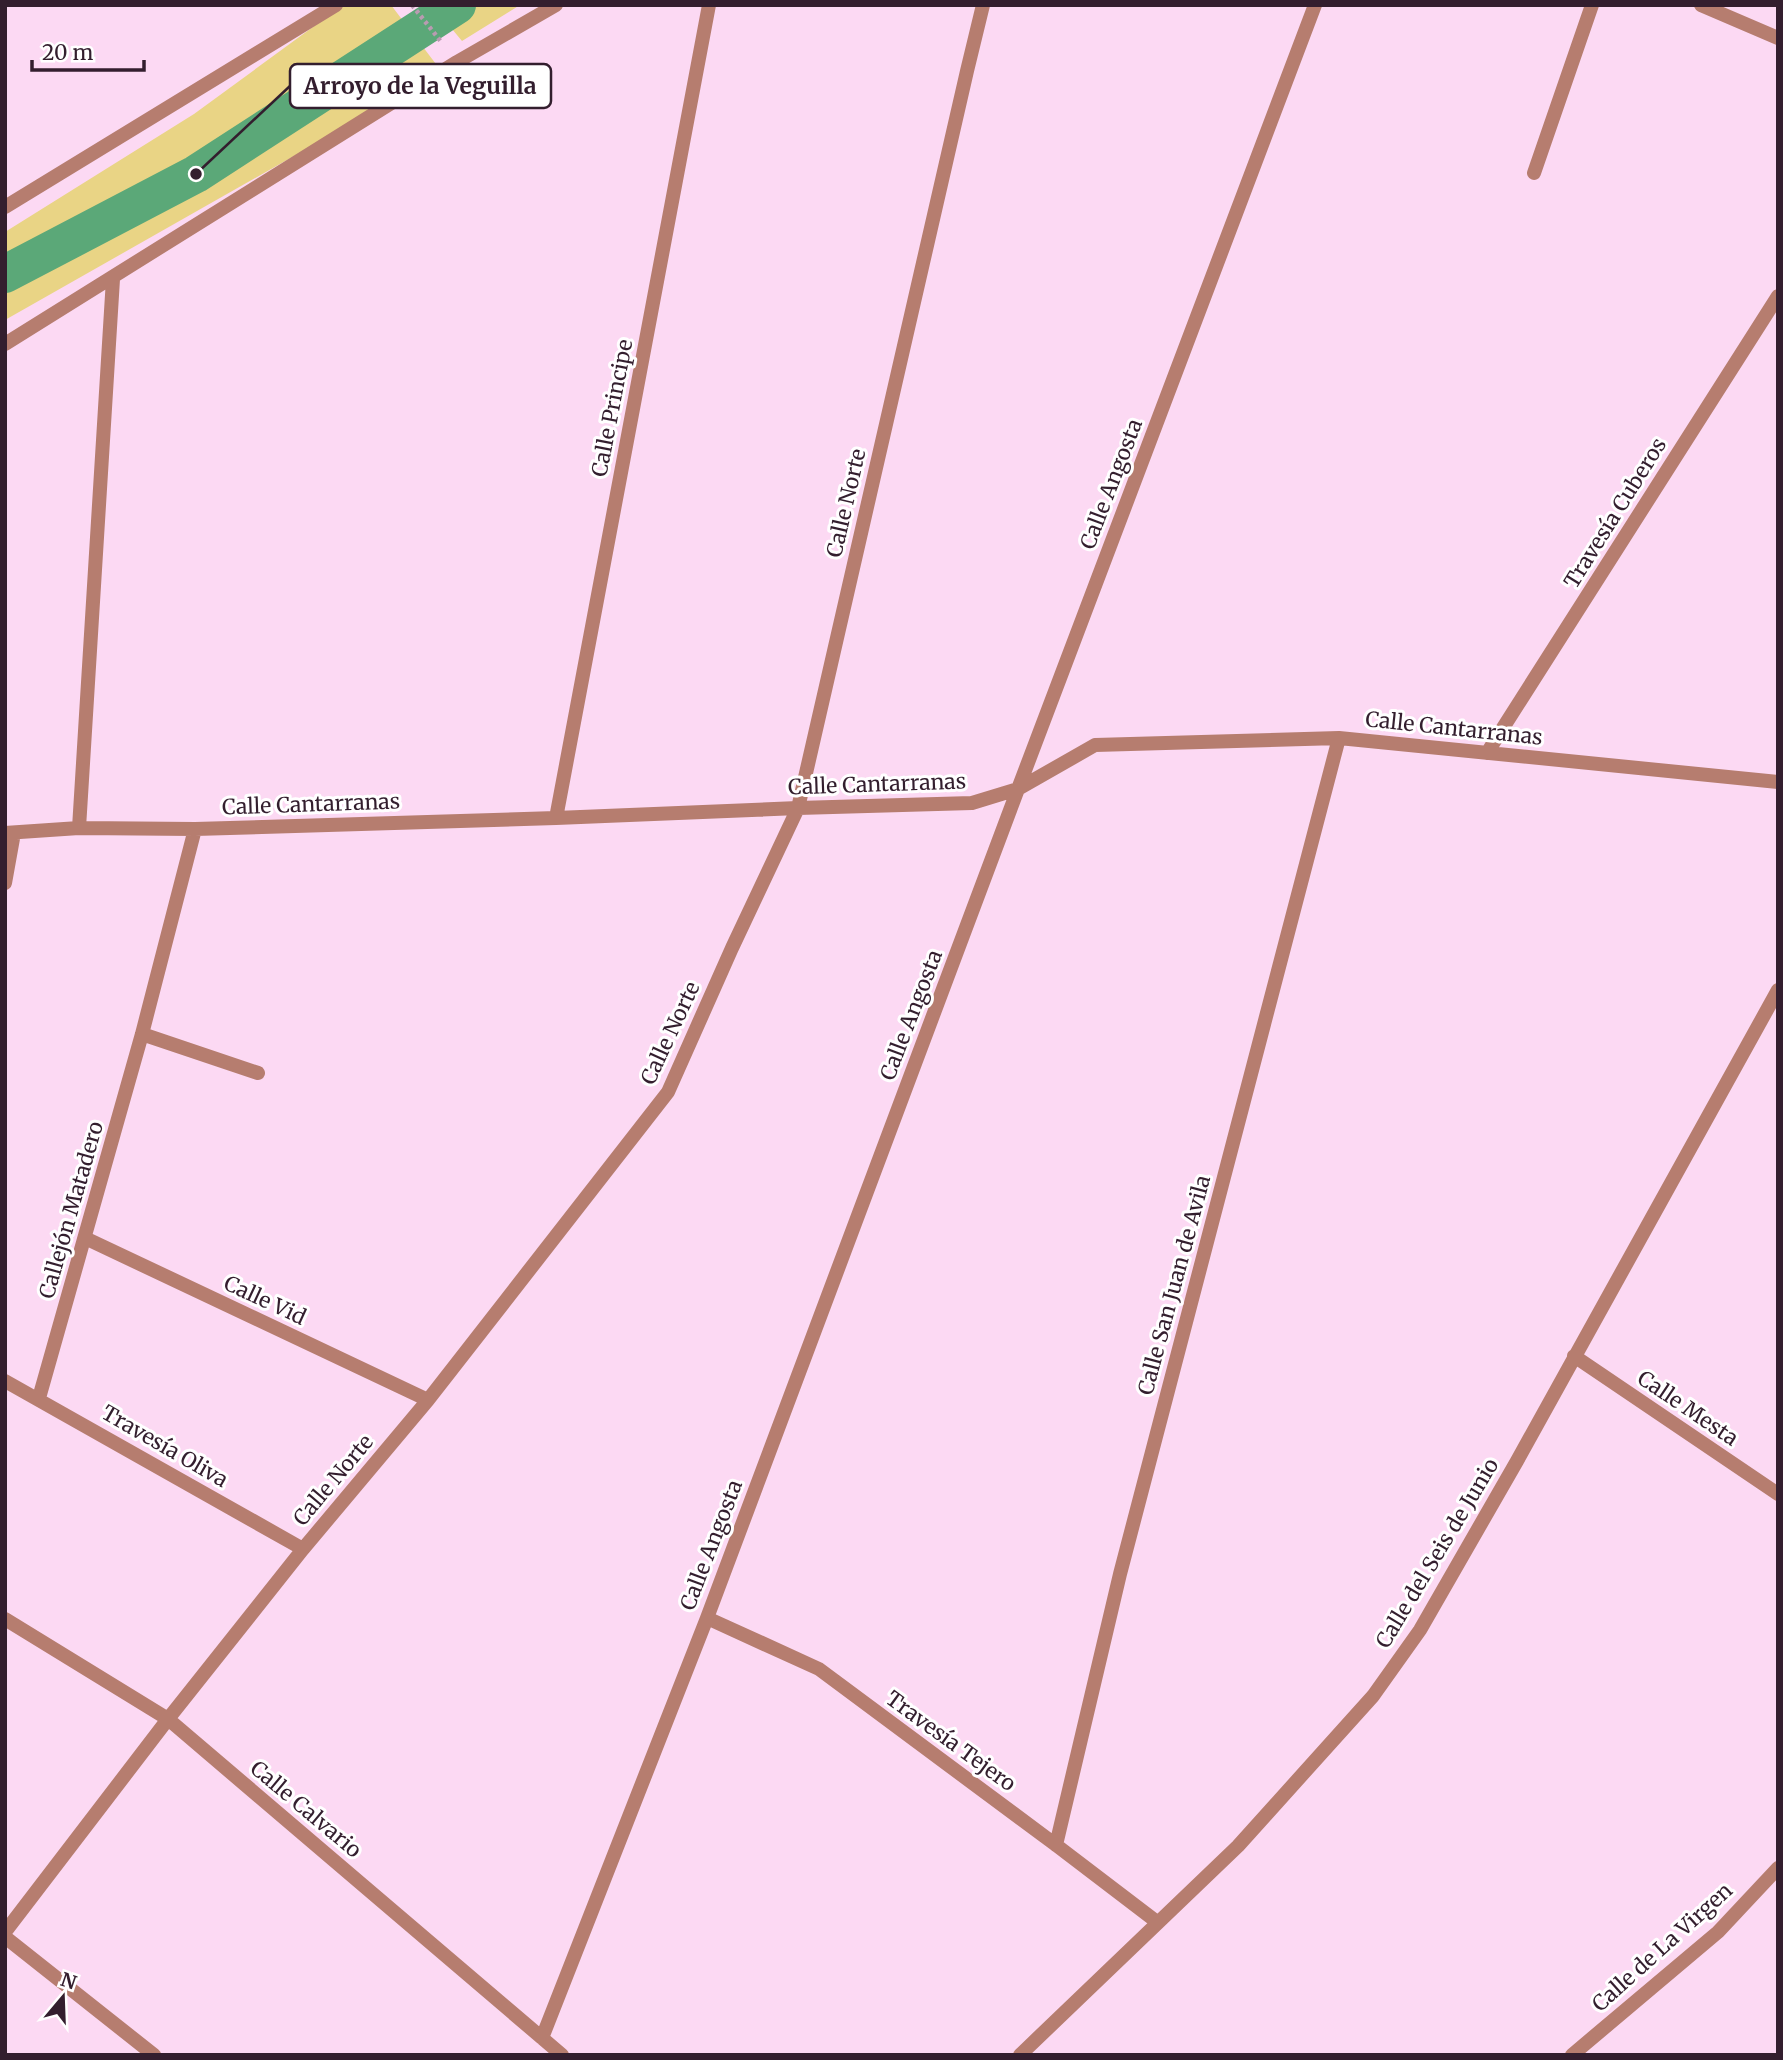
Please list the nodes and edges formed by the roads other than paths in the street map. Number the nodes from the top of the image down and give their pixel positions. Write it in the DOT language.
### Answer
graph roads {
  1 [pos="336,5"];
  2 [pos="556,5"];
  3 [pos="709,5"];
  4 [pos="984,5"];
  5 [pos="1315,5"];
  6 [pos="1592,5"];
  7 [pos="1701,5"];
  8 [pos="1778,38"];
  9 [pos="1534,173"];
  10 [pos="5,208"];
  11 [pos="113,279"];
  12 [pos="1778,296"];
  13 [pos="5,344"];
  14 [pos="1339,738"];
  15 [pos="1487,752"];
  16 [pos="1778,782"];
  17 [pos="1018,789"];
  18 [pos="798,808"];
  19 [pos="555,818"];
  20 [pos="79,828"];
  21 [pos="195,829"];
  22 [pos="10,833"];
  23 [pos="5,883"];
  24 [pos="1778,990"];
  25 [pos="142,1034"];
  26 [pos="258,1073"];
  27 [pos="85,1238"];
  28 [pos="1574,1356"];
  29 [pos="5,1381"];
  30 [pos="39,1398"];
  31 [pos="428,1400"];
  32 [pos="1778,1494"];
  33 [pos="303,1549"];
  34 [pos="706,1618"];
  35 [pos="5,1619"];
  36 [pos="167,1719"];
  37 [pos="1056,1844"];
  38 [pos="1778,1868"];
  39 [pos="1157,1922"];
  40 [pos="5,1935"];
  41 [pos="542,2038"];
  42 [pos="154,2055"];
  43 [pos="562,2055"];
  44 [pos="1020,2055"];
  45 [pos="1572,2055"];
  1 -- 10 [label="street"];
  2 -- 11 [label="street"];
  3 -- 19 [label="street, Calle Principe"];
  4 -- 18 [label="street, Calle Norte"];
  5 -- 17 [label="street, Calle Angosta"];
  6 -- 9 [label="street"];
  7 -- 8 [label="street"];
  11 -- 13 [label="street"];
  11 -- 20 [label="street"];
  12 -- 15 [label="street, Travesía Cuberos"];
  14 -- 15 [label="street, Calle Cantarranas"];
  14 -- 17 [label="street, Calle Cantarranas"];
  14 -- 37 [label="street, Calle San Juan de Avila"];
  15 -- 16 [label="street, Calle Cantarranas"];
  17 -- 18 [label="street, Calle Cantarranas"];
  17 -- 34 [label="street, Calle Angosta"];
  18 -- 19 [label="street, Calle Cantarranas"];
  18 -- 31 [label="street, Calle Norte"];
  19 -- 21 [label="street, Calle Cantarranas"];
  20 -- 21 [label="street, Calle Cantarranas"];
  20 -- 22 [label="street, Calle Cantarranas"];
  21 -- 25 [label="street, Callejón Matadero"];
  22 -- 23 [label="street"];
  24 -- 28 [label="street, Calle del Seis de Junio"];
  25 -- 26 [label="street"];
  25 -- 27 [label="street, Callejón Matadero"];
  27 -- 30 [label="street, Callejón Matadero"];
  27 -- 31 [label="street, Calle Vid"];
  28 -- 32 [label="street, Calle Mesta"];
  28 -- 39 [label="street, Calle del Seis de Junio"];
  29 -- 30 [label="street, Travesía Oliva"];
  30 -- 33 [label="street, Travesía Oliva"];
  31 -- 33 [label="street, Calle Norte"];
  33 -- 36 [label="street, Calle Norte"];
  34 -- 37 [label="street, Travesía Tejero"];
  34 -- 41 [label="street, Calle Angosta"];
  35 -- 36 [label="street, Calle Calvario"];
  36 -- 40 [label="street, Calle Norte"];
  36 -- 41 [label="street, Calle Calvario"];
  37 -- 39 [label="street, Travesía Tejero"];
  38 -- 45 [label="street, Calle de La Virgen"];
  39 -- 44 [label="street, Calle del Seis de Junio"];
  40 -- 42 [label="street"];
  41 -- 43 [label="street, Calle Calvario"];
}
